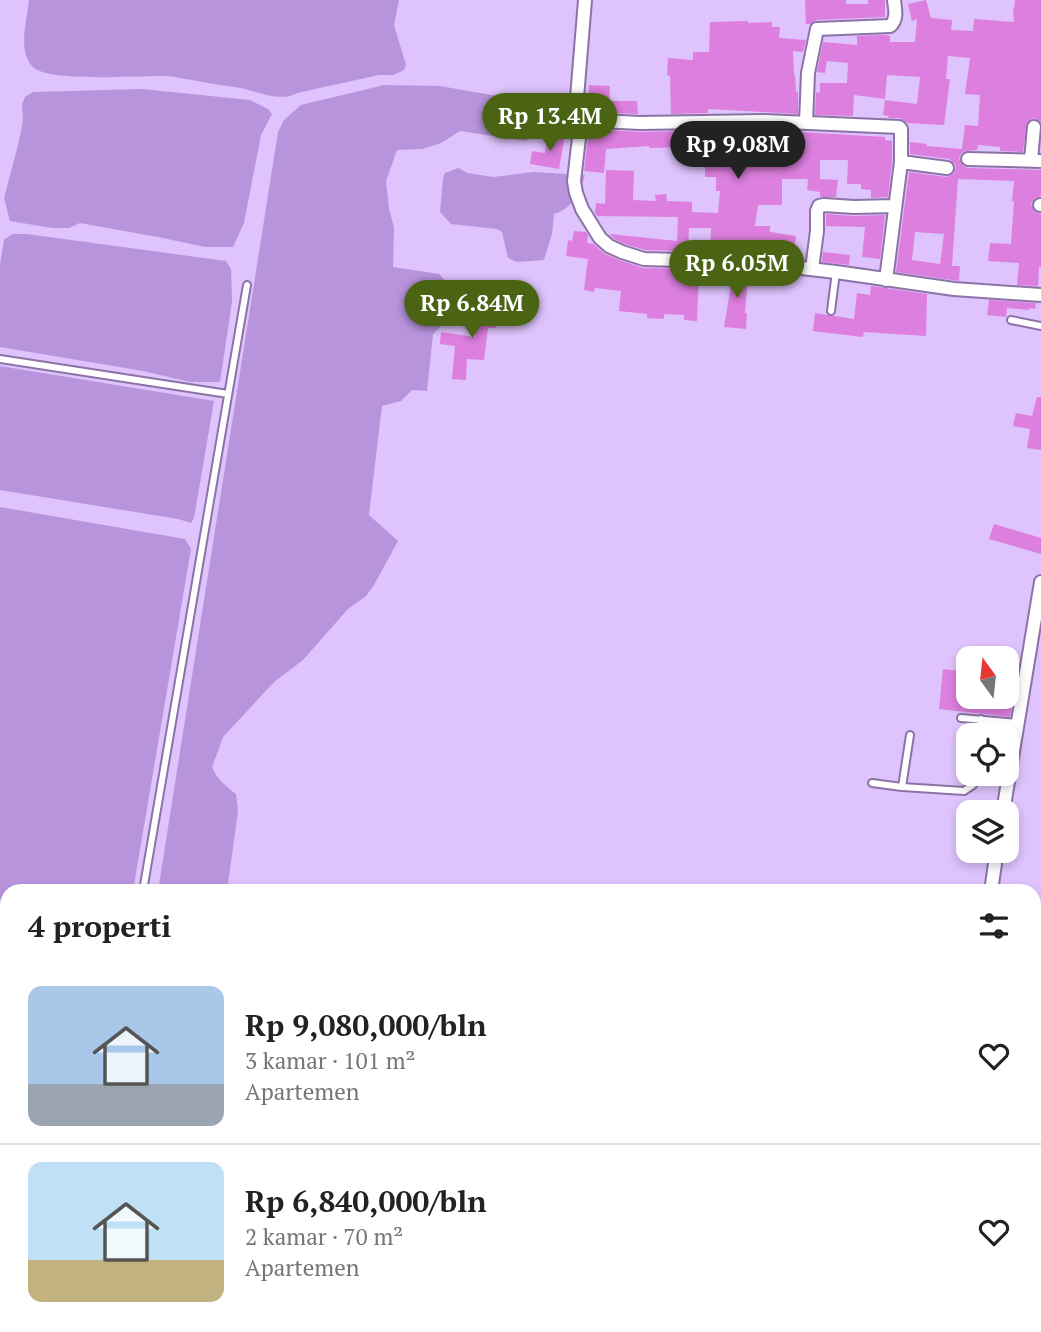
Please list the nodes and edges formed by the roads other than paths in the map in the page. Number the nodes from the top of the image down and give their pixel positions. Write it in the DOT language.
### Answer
graph roads {
  1 [pos="585,0"];
  2 [pos="894,0"];
  3 [pos="581,120"];
  4 [pos="806,122"];
  5 [pos="1034,127"];
  6 [pos="968,159"];
  7 [pos="1036,161"];
  8 [pos="901,162"];
  9 [pos="947,168"];
  10 [pos="895,206"];
  11 [pos="812,270"];
  12 [pos="836,272"];
  13 [pos="886,280"];
  14 [pos="247,285"];
  15 [pos="1041,295"];
  16 [pos="831,312"];
  17 [pos="1011,320"];
  18 [pos="1041,326"];
  19 [pos="0,359"];
  20 [pos="228,394"];
  21 [pos="1041,582"];
  22 [pos="961,718"];
  23 [pos="981,719"];
  24 [pos="980,723"];
  25 [pos="1018,723"];
  26 [pos="910,735"];
  27 [pos="872,783"];
  28 [pos="972,786"];
  29 [pos="902,787"];
  30 [pos="995,863"];
  31 [pos="144,884"];
  32 [pos="992,884"];
  1 -- 3 [label="street"];
  2 -- 4 [label="street"];
  3 -- 4 [label="street"];
  3 -- 11 [label="street"];
  4 -- 8 [label="street"];
  5 -- 7 [label="street"];
  6 -- 7 [label="street"];
  8 -- 9 [label="street"];
  8 -- 10 [label="street"];
  10 -- 11 [label="street"];
  10 -- 13 [label="street"];
  11 -- 12 [label="street"];
  12 -- 13 [label="street"];
  12 -- 16 [label="lane"];
  13 -- 15 [label="street"];
  14 -- 20 [label="lane"];
  17 -- 18 [label="lane"];
  19 -- 20 [label="lane"];
  20 -- 31 [label="lane"];
  21 -- 25 [label="street"];
  22 -- 23 [label="lane"];
  23 -- 24 [label="lane"];
  23 -- 25 [label="lane"];
  26 -- 29 [label="lane"];
  27 -- 29 [label="lane"];
  28 -- 29 [label="lane"];
  30 -- 32 [label="street"];
}
